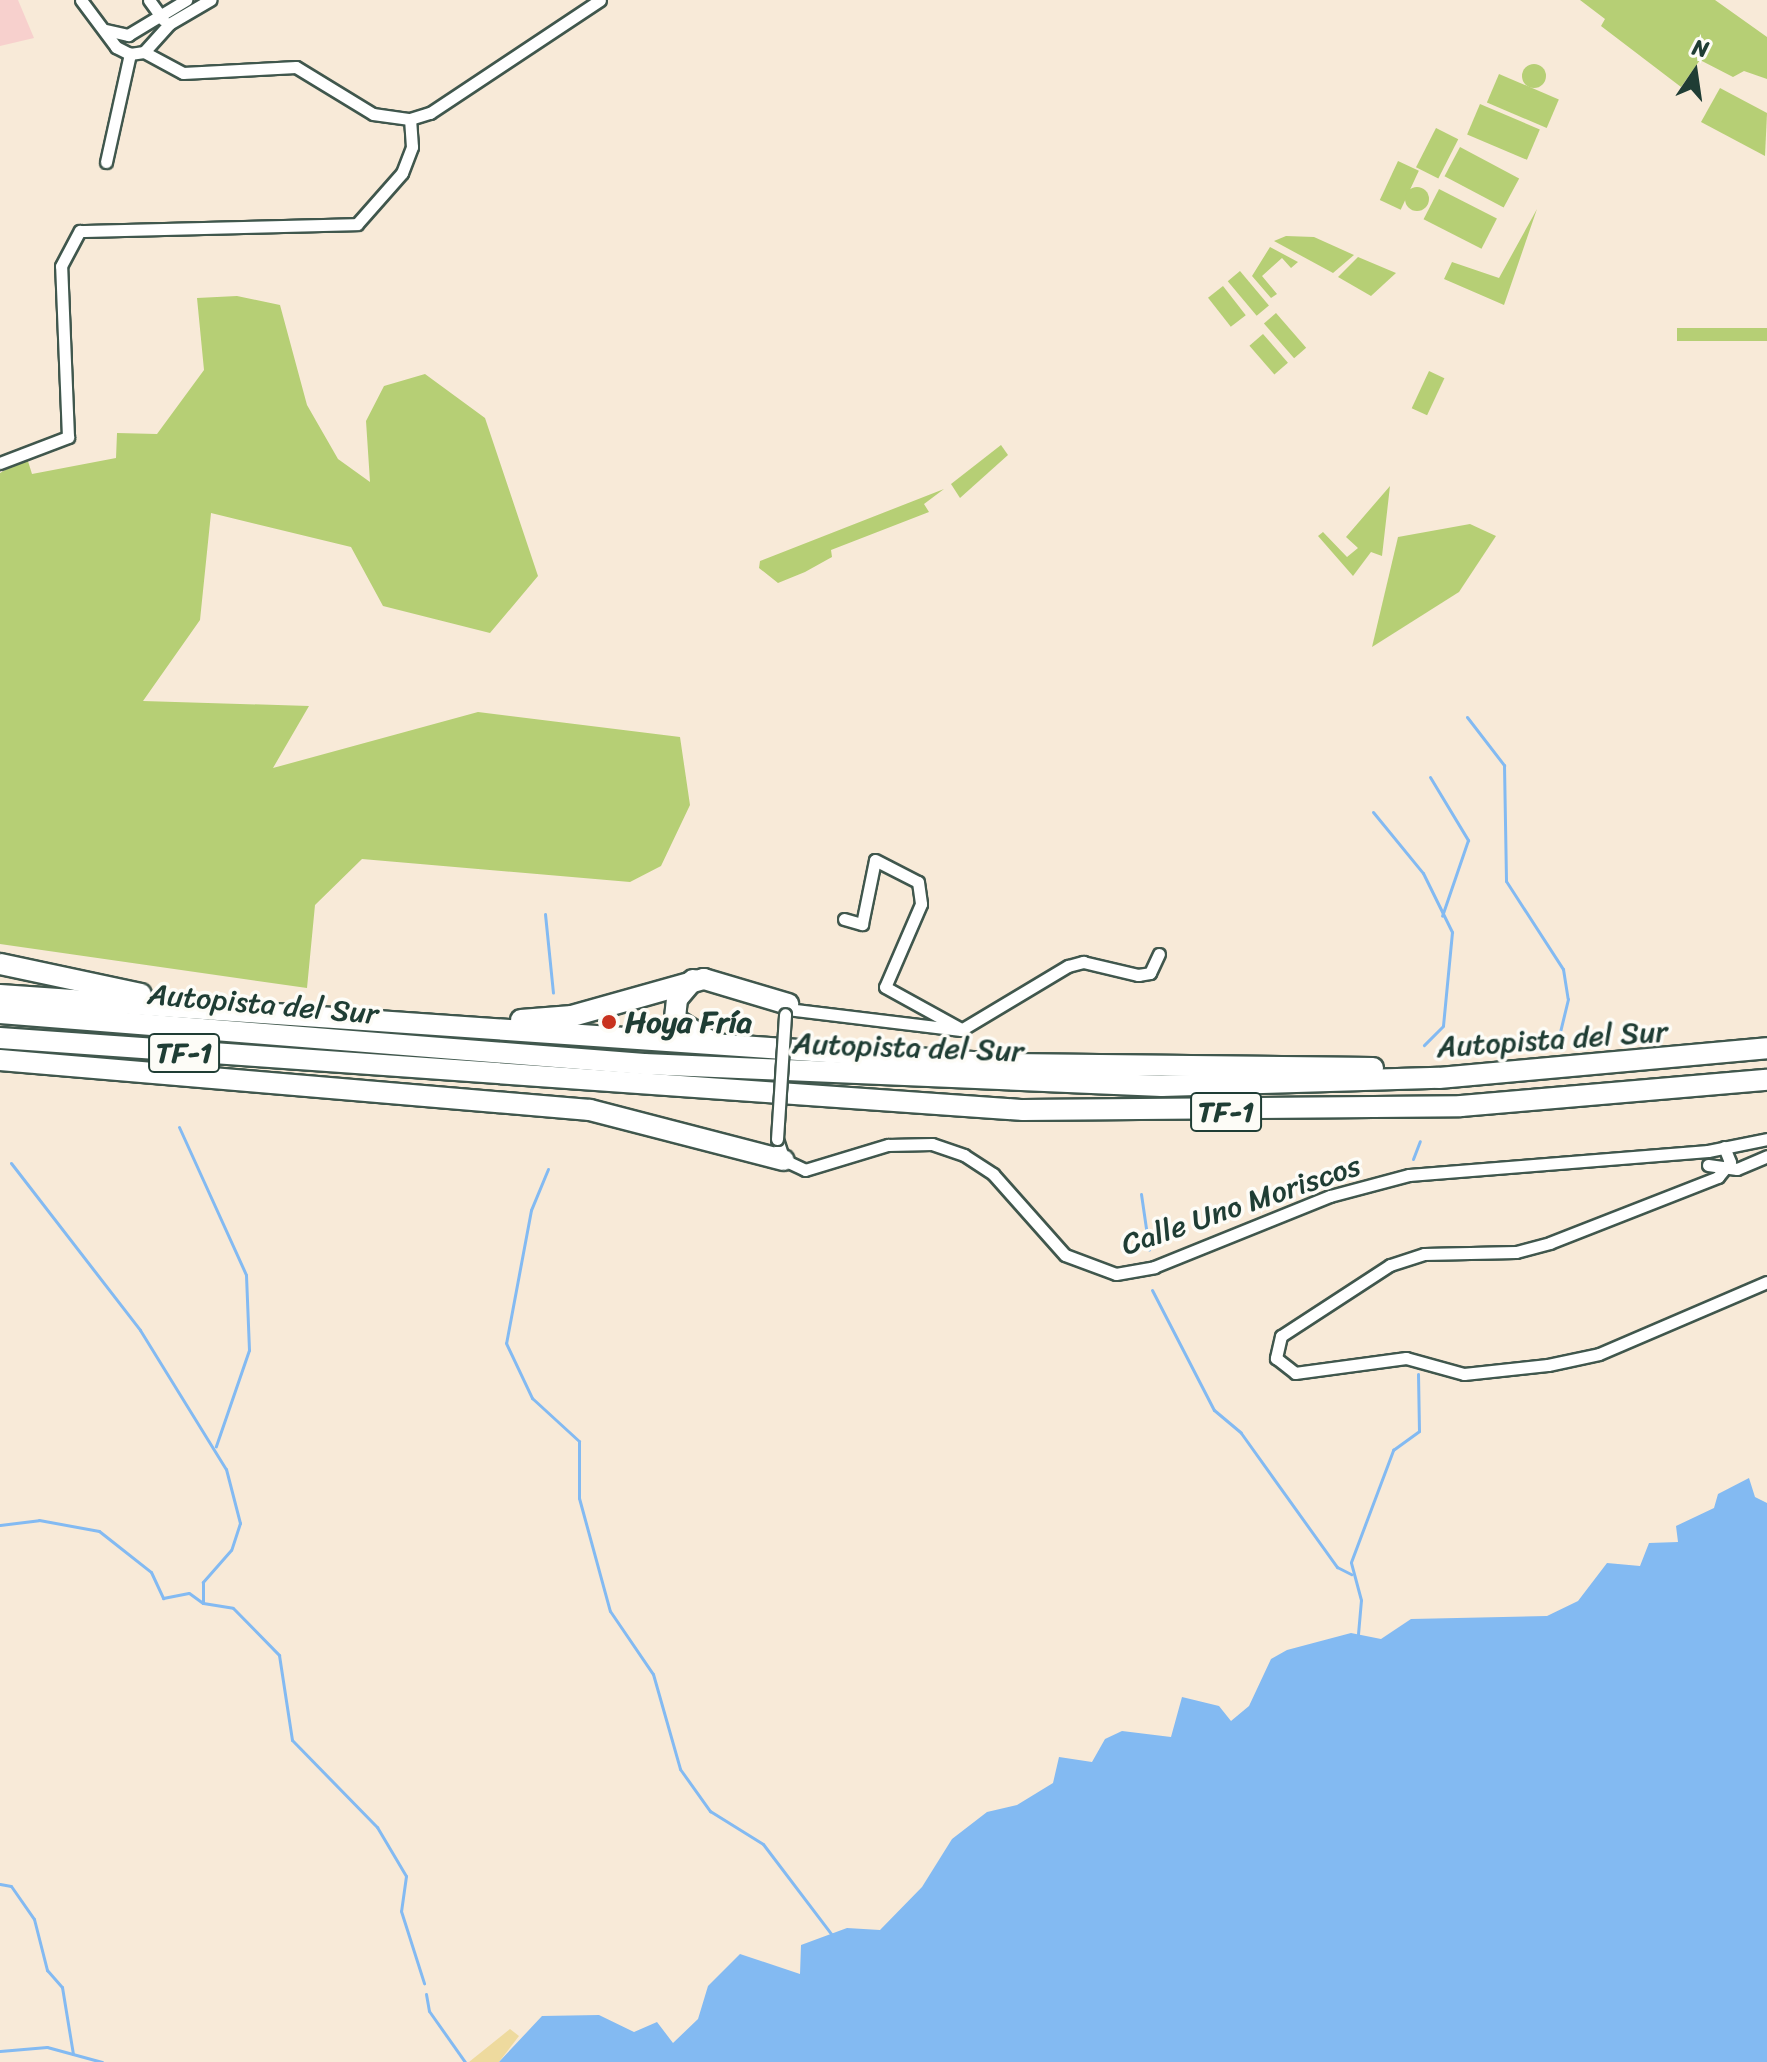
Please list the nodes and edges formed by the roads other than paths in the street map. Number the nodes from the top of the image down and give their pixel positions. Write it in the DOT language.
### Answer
graph roads {
  1 [pos="81,0"];
  2 [pos="149,0"];
  3 [pos="186,0"];
  4 [pos="210,0"];
  5 [pos="600,0"];
  6 [pos="157,14"];
  7 [pos="169,24"];
  8 [pos="106,30"];
  9 [pos="128,35"];
  10 [pos="127,52"];
  11 [pos="144,52"];
  12 [pos="410,119"];
  13 [pos="106,162"];
  14 [pos="0,463"];
  15 [pos="844,919"];
  16 [pos="1159,954"];
  17 [pos="0,964"];
  18 [pos="693,980"];
  19 [pos="0,995"];
  20 [pos="787,1009"];
  21 [pos="220,1010"];
  22 [pos="0,1013"];
  23 [pos="465,1025"];
  24 [pos="961,1030"];
  25 [pos="0,1038"];
  26 [pos="1767,1048"];
  27 [pos="758,1049"];
  28 [pos="0,1063"];
  29 [pos="369,1068"];
  30 [pos="1577,1069"];
  31 [pos="201,1076"];
  32 [pos="1767,1080"];
  33 [pos="1767,1139"];
  34 [pos="1724,1147"];
  35 [pos="1708,1151"];
  36 [pos="1767,1156"];
  37 [pos="784,1160"];
  38 [pos="1708,1165"];
  39 [pos="1723,1169"];
  40 [pos="1692,1185"];
  41 [pos="1767,1282"];
  1 -- 8 [label="street"];
  2 -- 6 [label="street"];
  3 -- 6 [label="street"];
  4 -- 7 [label="street"];
  5 -- 12 [label="street"];
  6 -- 7 [label="street"];
  6 -- 9 [label="street"];
  7 -- 11 [label="street"];
  8 -- 9 [label="street"];
  8 -- 10 [label="street"];
  9 -- 10 [label="street"];
  10 -- 11 [label="street"];
  10 -- 13 [label="street"];
  11 -- 12 [label="street"];
  12 -- 14 [label="street"];
  15 -- 24 [label="street"];
  16 -- 24 [label="street"];
  17 -- 21 [label="highway"];
  18 -- 20 [label="highway"];
  18 -- 23 [label="highway"];
  18 -- 27 [label="highway"];
  19 -- 21 [label="highway"];
  20 -- 24 [label="street"];
  20 -- 37 [label="street, bridge"];
  21 -- 23 [label="highway"];
  22 -- 30 [label="highway, Autopista del Sur / TF-1"];
  23 -- 27 [label="highway"];
  25 -- 29 [label="highway, Autopista del Sur / TF-1"];
  26 -- 30 [label="highway, Autopista del Sur / TF-1"];
  27 -- 30 [label="highway"];
  28 -- 31 [label="highway"];
  29 -- 31 [label="highway"];
  29 -- 32 [label="highway, Autopista del Sur / TF-1"];
  31 -- 37 [label="highway"];
  33 -- 34 [label="street, Calle Uno Moriscos"];
  34 -- 35 [label="street, Calle Uno Moriscos"];
  34 -- 39 [label="street"];
  35 -- 37 [label="street, Calle Uno Moriscos"];
  35 -- 38 [label="street"];
  36 -- 39 [label="street"];
  38 -- 39 [label="street"];
  38 -- 40 [label="street"];
  39 -- 40 [label="street"];
  40 -- 41 [label="street"];
}
